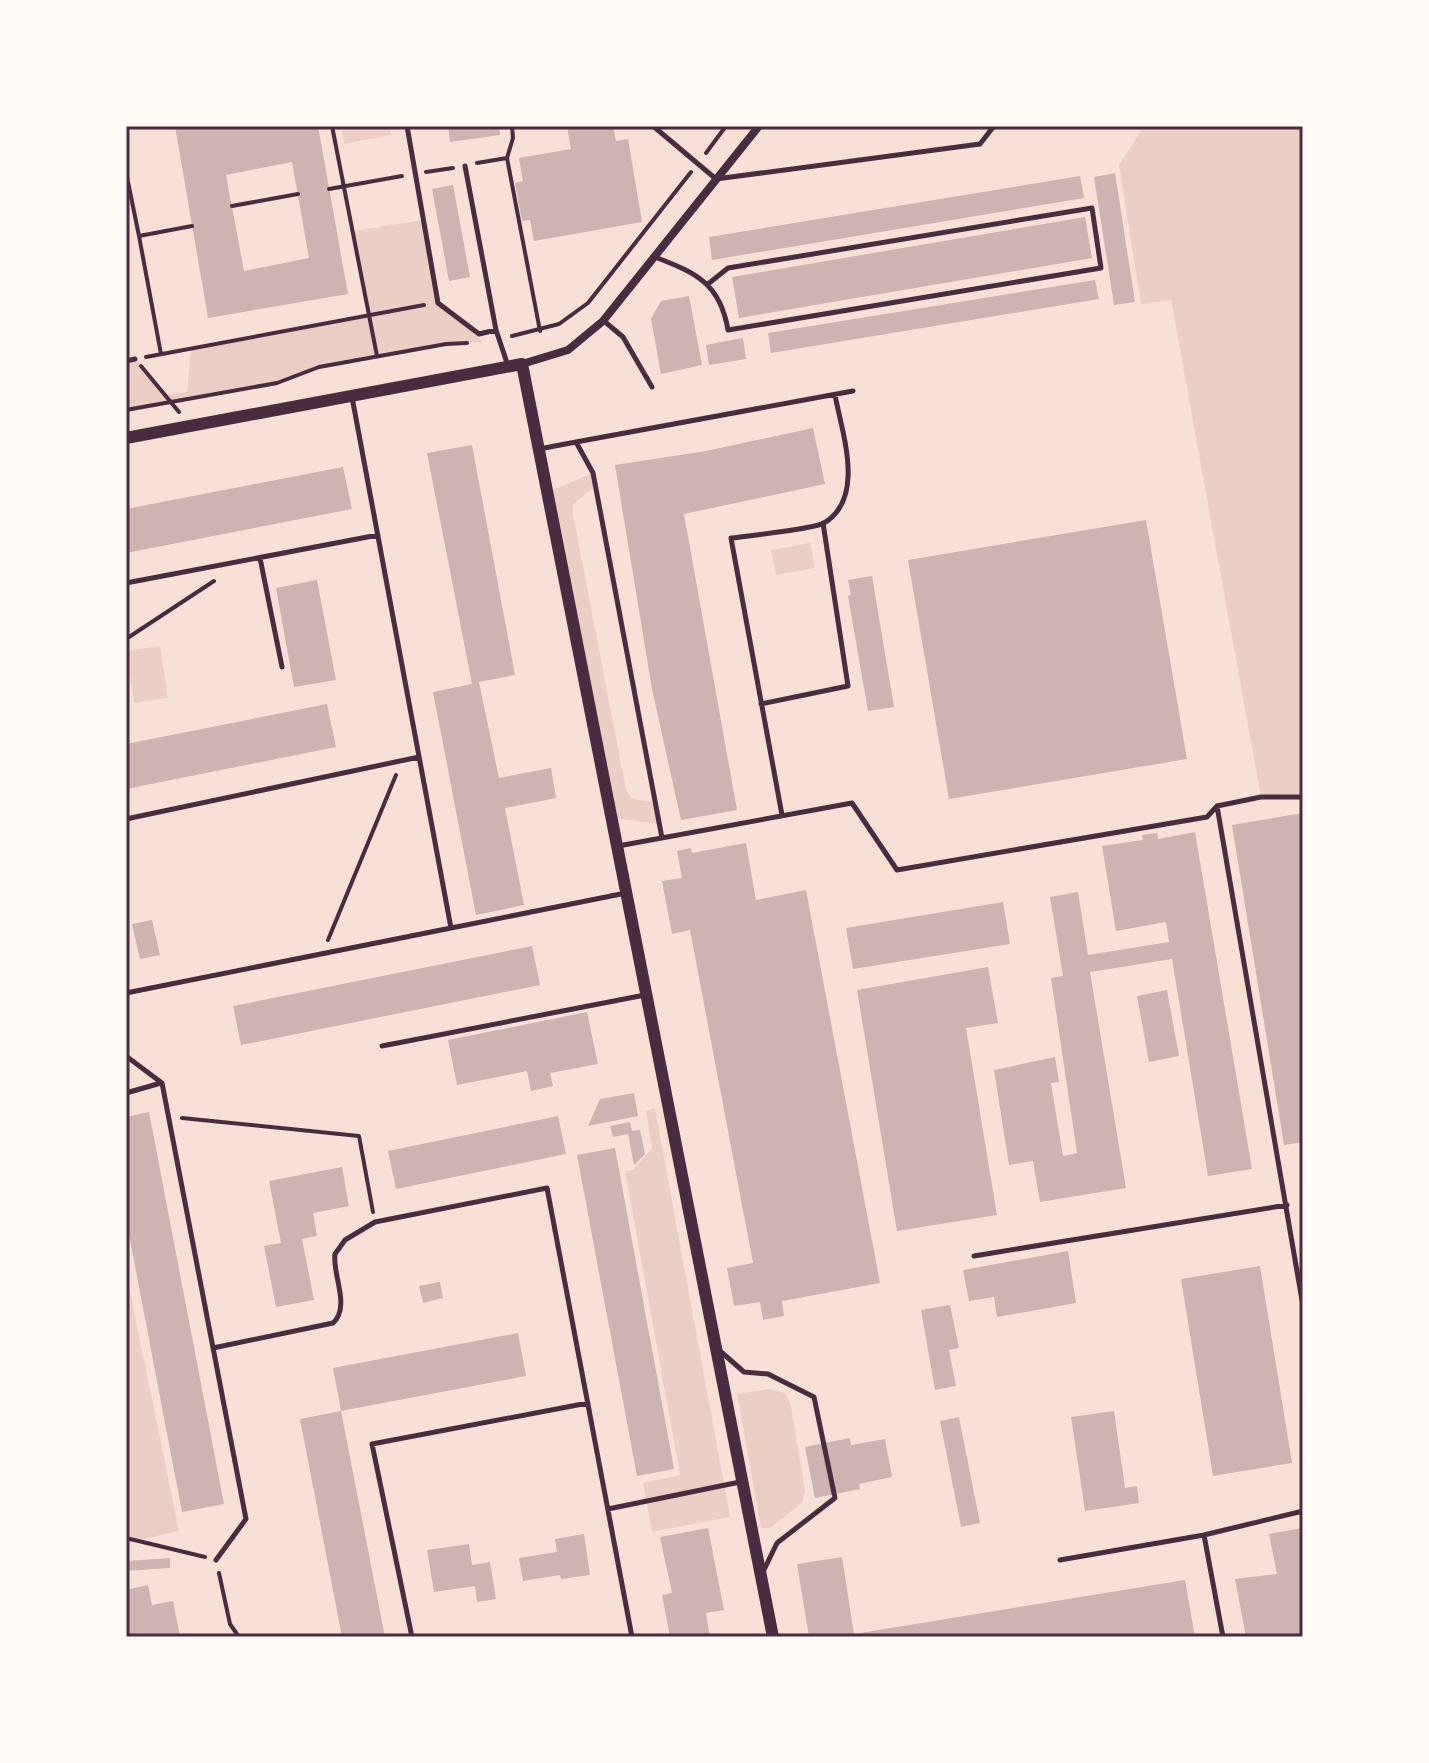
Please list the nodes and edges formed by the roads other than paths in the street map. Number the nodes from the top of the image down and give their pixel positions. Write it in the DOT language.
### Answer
graph roads {
  1 [pos="407,126"];
  2 [pos="653,126"];
  3 [pos="759,126"];
  4 [pos="994,126"];
  5 [pos="465,166"];
  6 [pos="716,179"];
  7 [pos="655,257"];
  8 [pos="708,284"];
  9 [pos="603,321"];
  10 [pos="496,330"];
  11 [pos="135,359"];
  12 [pos="126,361"];
  13 [pos="522,364"];
  14 [pos="508,367"];
  15 [pos="652,387"];
  16 [pos="853,391"];
  17 [pos="835,395"];
  18 [pos="351,396"];
  19 [pos="126,438"];
  20 [pos="576,442"];
  21 [pos="538,449"];
  22 [pos="823,523"];
  23 [pos="378,535"];
  24 [pos="260,558"];
  25 [pos="126,583"];
  26 [pos="282,667"];
  27 [pos="761,704"];
  28 [pos="419,757"];
  29 [pos="1303,797"];
  30 [pos="1217,806"];
  31 [pos="782,815"];
  32 [pos="126,819"];
  33 [pos="662,838"];
  34 [pos="616,846"];
  35 [pos="626,893"];
  36 [pos="451,928"];
  37 [pos="126,993"];
  38 [pos="646,995"];
  39 [pos="382,1046"];
  40 [pos="126,1056"];
  41 [pos="162,1083"];
  42 [pos="126,1093"];
  43 [pos="1287,1205"];
  44 [pos="974,1256"];
  45 [pos="1303,1306"];
  46 [pos="715,1346"];
  47 [pos="213,1348"];
  48 [pos="588,1403"];
  49 [pos="741,1482"];
  50 [pos="608,1509"];
  51 [pos="1303,1511"];
  52 [pos="1204,1535"];
  53 [pos="216,1560"];
  54 [pos="1060,1560"];
  55 [pos="760,1578"];
  56 [pos="412,1637"];
  57 [pos="632,1637"];
  58 [pos="773,1637"];
  59 [pos="1223,1637"];
  1 -- 10 [label="lane"];
  2 -- 6 [label="lane"];
  3 -- 6 [label="street"];
  4 -- 6 [label="lane"];
  5 -- 10 [label="lane"];
  6 -- 7 [label="street"];
  7 -- 8 [label="lane"];
  7 -- 9 [label="street"];
  8 -- 8 [label="lane"];
  9 -- 13 [label="street"];
  9 -- 15 [label="lane"];
  10 -- 14 [label="lane"];
  11 -- 12 [label="lane"];
  13 -- 14 [label="street"];
  13 -- 21 [label="street"];
  14 -- 18 [label="street"];
  16 -- 17 [label="lane"];
  17 -- 20 [label="lane"];
  17 -- 22 [label="lane"];
  18 -- 19 [label="street"];
  18 -- 23 [label="lane"];
  20 -- 21 [label="lane"];
  20 -- 33 [label="lane"];
  21 -- 34 [label="street"];
  22 -- 27 [label="lane"];
  22 -- 27 [label="lane"];
  23 -- 24 [label="lane"];
  23 -- 28 [label="lane"];
  24 -- 25 [label="lane"];
  24 -- 26 [label="lane"];
  27 -- 31 [label="lane"];
  28 -- 32 [label="lane"];
  28 -- 36 [label="lane"];
  29 -- 30 [label="lane"];
  30 -- 31 [label="lane"];
  30 -- 43 [label="lane"];
  31 -- 33 [label="lane"];
  33 -- 34 [label="lane"];
  34 -- 35 [label="street"];
  35 -- 36 [label="lane"];
  35 -- 38 [label="street"];
  36 -- 37 [label="lane"];
  38 -- 39 [label="lane"];
  38 -- 46 [label="street"];
  40 -- 41 [label="lane"];
  41 -- 42 [label="lane"];
  41 -- 47 [label="lane"];
  43 -- 44 [label="lane"];
  43 -- 45 [label="lane"];
  46 -- 49 [label="street"];
  46 -- 55 [label="lane"];
  47 -- 48 [label="lane"];
  47 -- 53 [label="lane"];
  48 -- 50 [label="lane"];
  48 -- 56 [label="lane"];
  49 -- 50 [label="lane"];
  49 -- 55 [label="street"];
  50 -- 57 [label="lane"];
  51 -- 52 [label="lane"];
  52 -- 54 [label="lane"];
  52 -- 59 [label="lane"];
  55 -- 58 [label="street"];
}
